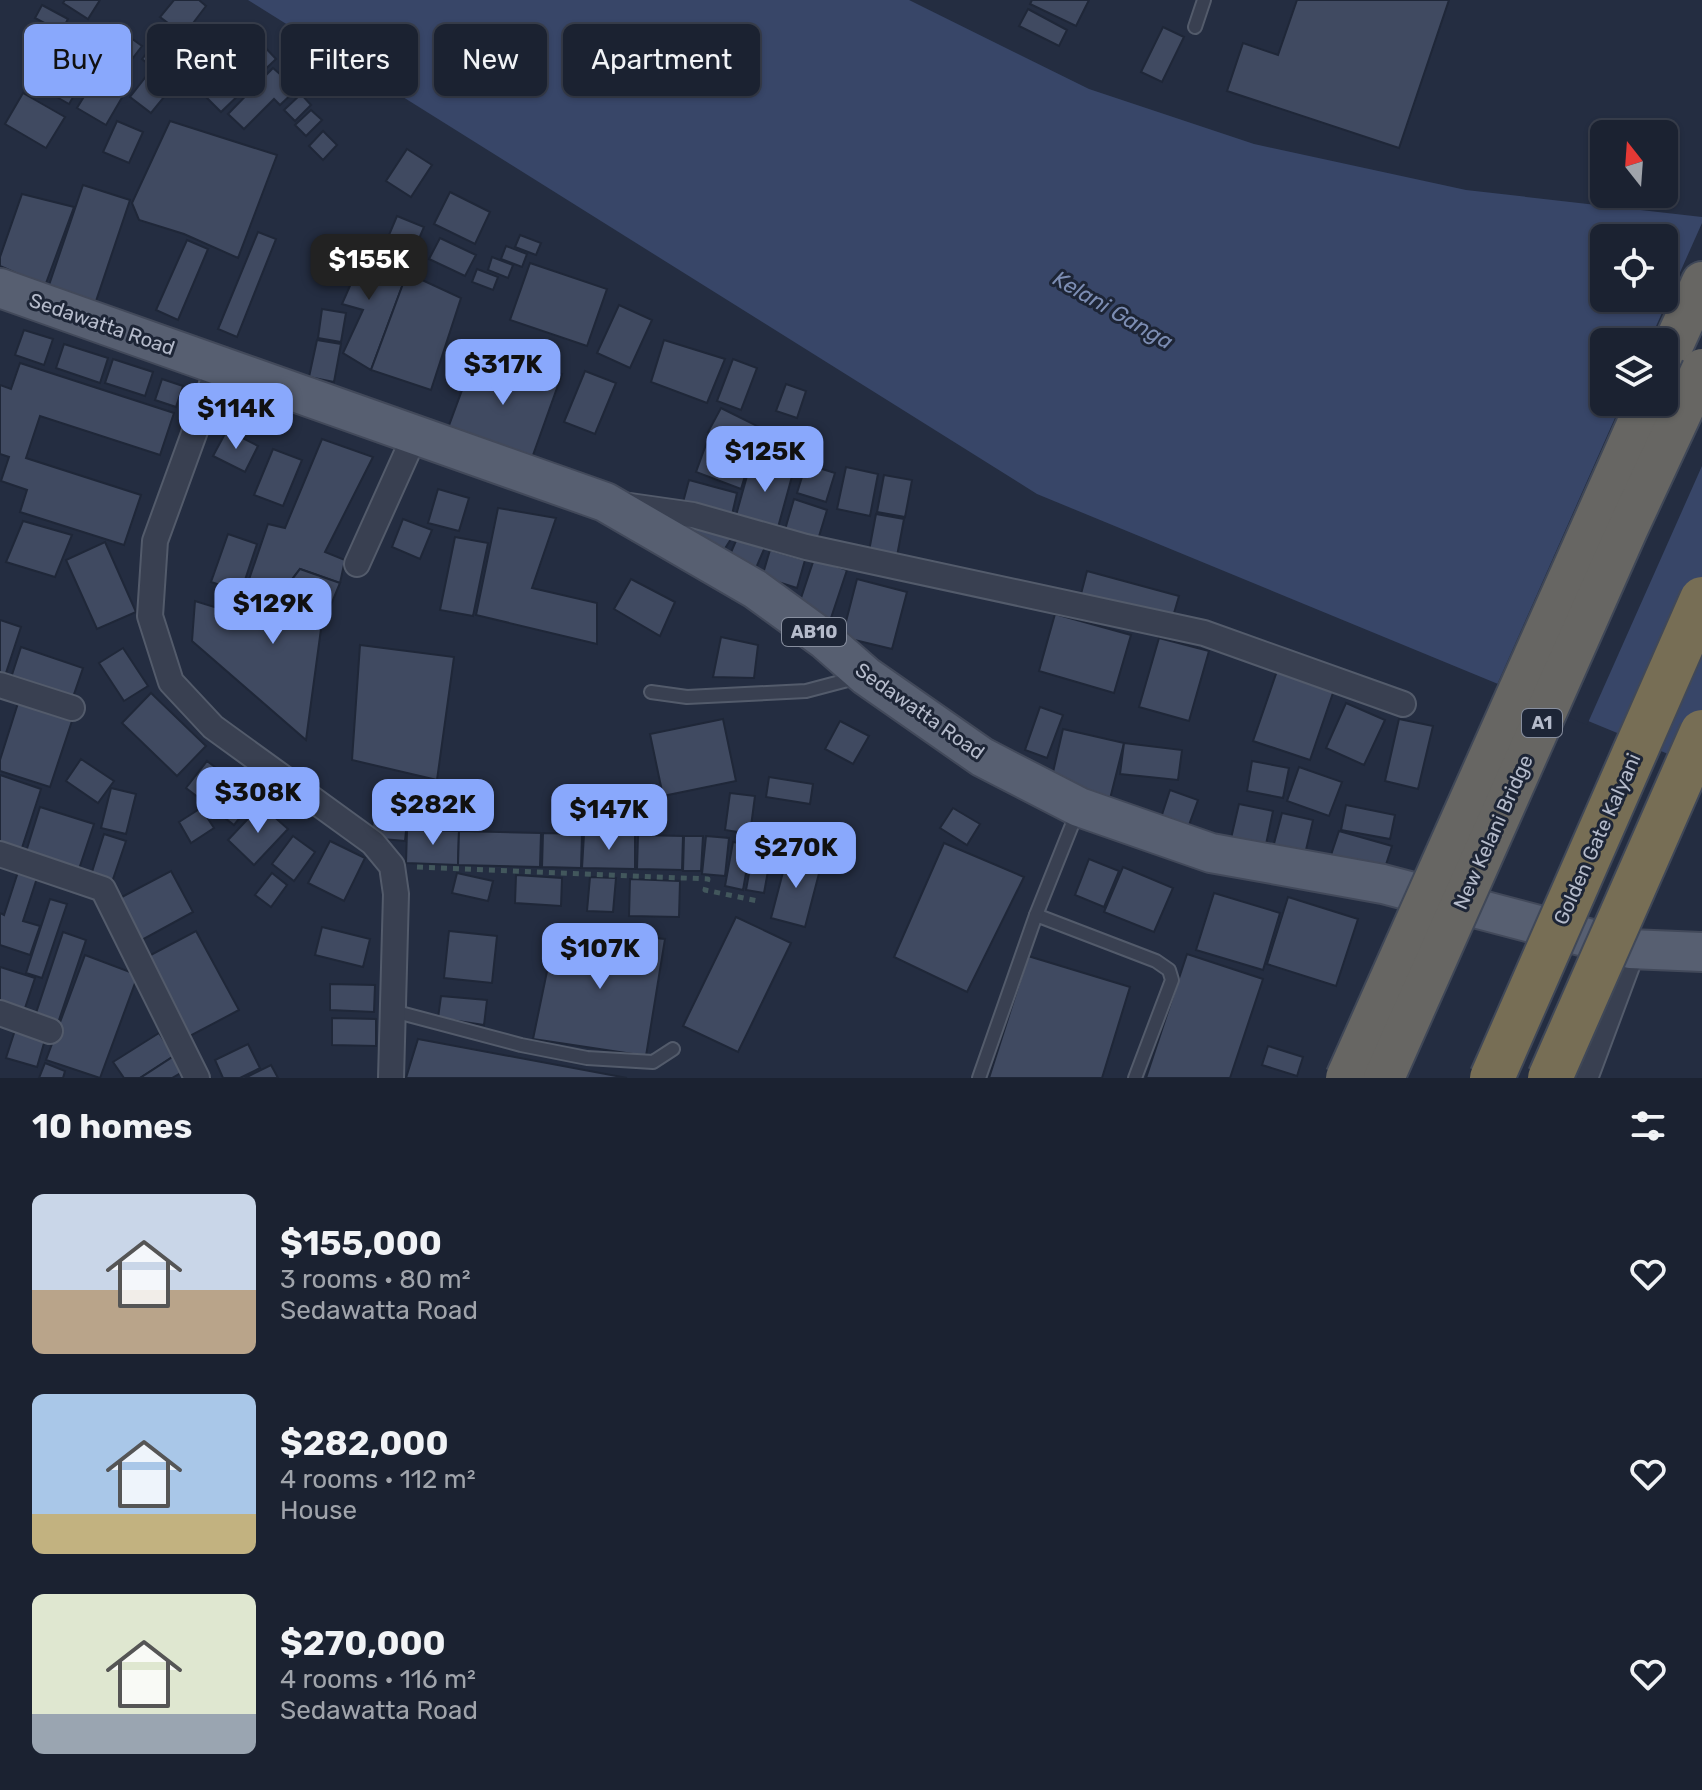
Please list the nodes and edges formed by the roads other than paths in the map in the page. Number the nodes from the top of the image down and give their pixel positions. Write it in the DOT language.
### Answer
graph roads {
  1 [pos="1204,0"];
  2 [pos="1195,27"];
  3 [pos="1702,282"];
  4 [pos="0,288"];
  5 [pos="1678,334"];
  6 [pos="219,365"];
  7 [pos="1702,369"];
  8 [pos="1641,416"];
  9 [pos="415,435"];
  10 [pos="605,502"];
  11 [pos="357,564"];
  12 [pos="1702,599"];
  13 [pos="866,676"];
  14 [pos="0,685"];
  15 [pos="651,692"];
  16 [pos="1403,704"];
  17 [pos="72,708"];
  18 [pos="1702,732"];
  19 [pos="1079,807"];
  20 [pos="0,854"];
  21 [pos="1036,915"];
  22 [pos="1630,949"];
  23 [pos="1702,952"];
  24 [pos="393,1011"];
  25 [pos="0,1013"];
  26 [pos="50,1031"];
  27 [pos="673,1049"];
  28 [pos="197,1078"];
  29 [pos="391,1078"];
  30 [pos="979,1078"];
  31 [pos="1135,1078"];
  32 [pos="1346,1078"];
  33 [pos="1384,1078"];
  34 [pos="1492,1078"];
  35 [pos="1550,1078"];
  36 [pos="1582,1078"];
  1 -- 2 [label="lane"];
  3 -- 5 [label="highway"];
  4 -- 6 [label="main road, Sedawatta Road / AB10"];
  6 -- 9 [label="main road, Sedawatta Road / AB10"];
  6 -- 24 [label="street"];
  7 -- 33 [label="highway, New Kelani Bridge / A1, bridge"];
  8 -- 32 [label="highway, New Kelani Bridge / A1, bridge"];
  9 -- 10 [label="main road, Sedawatta Road / AB10"];
  9 -- 11 [label="street"];
  10 -- 13 [label="main road, Sedawatta Road / AB10"];
  10 -- 16 [label="street"];
  12 -- 34 [label="highway, Golden Gate Kalyani, bridge"];
  13 -- 15 [label="lane"];
  13 -- 19 [label="main road, Sedawatta Road / AB10"];
  14 -- 17 [label="street"];
  18 -- 35 [label="highway, bridge"];
  19 -- 21 [label="lane"];
  19 -- 22 [label="main road, Sedawatta Road / AB10"];
  20 -- 28 [label="street"];
  21 -- 30 [label="lane"];
  21 -- 31 [label="lane"];
  22 -- 23 [label="main road, Sedawatta Road / AB10"];
  22 -- 36 [label="street"];
  24 -- 27 [label="lane"];
  24 -- 29 [label="street"];
  25 -- 26 [label="street"];
}
